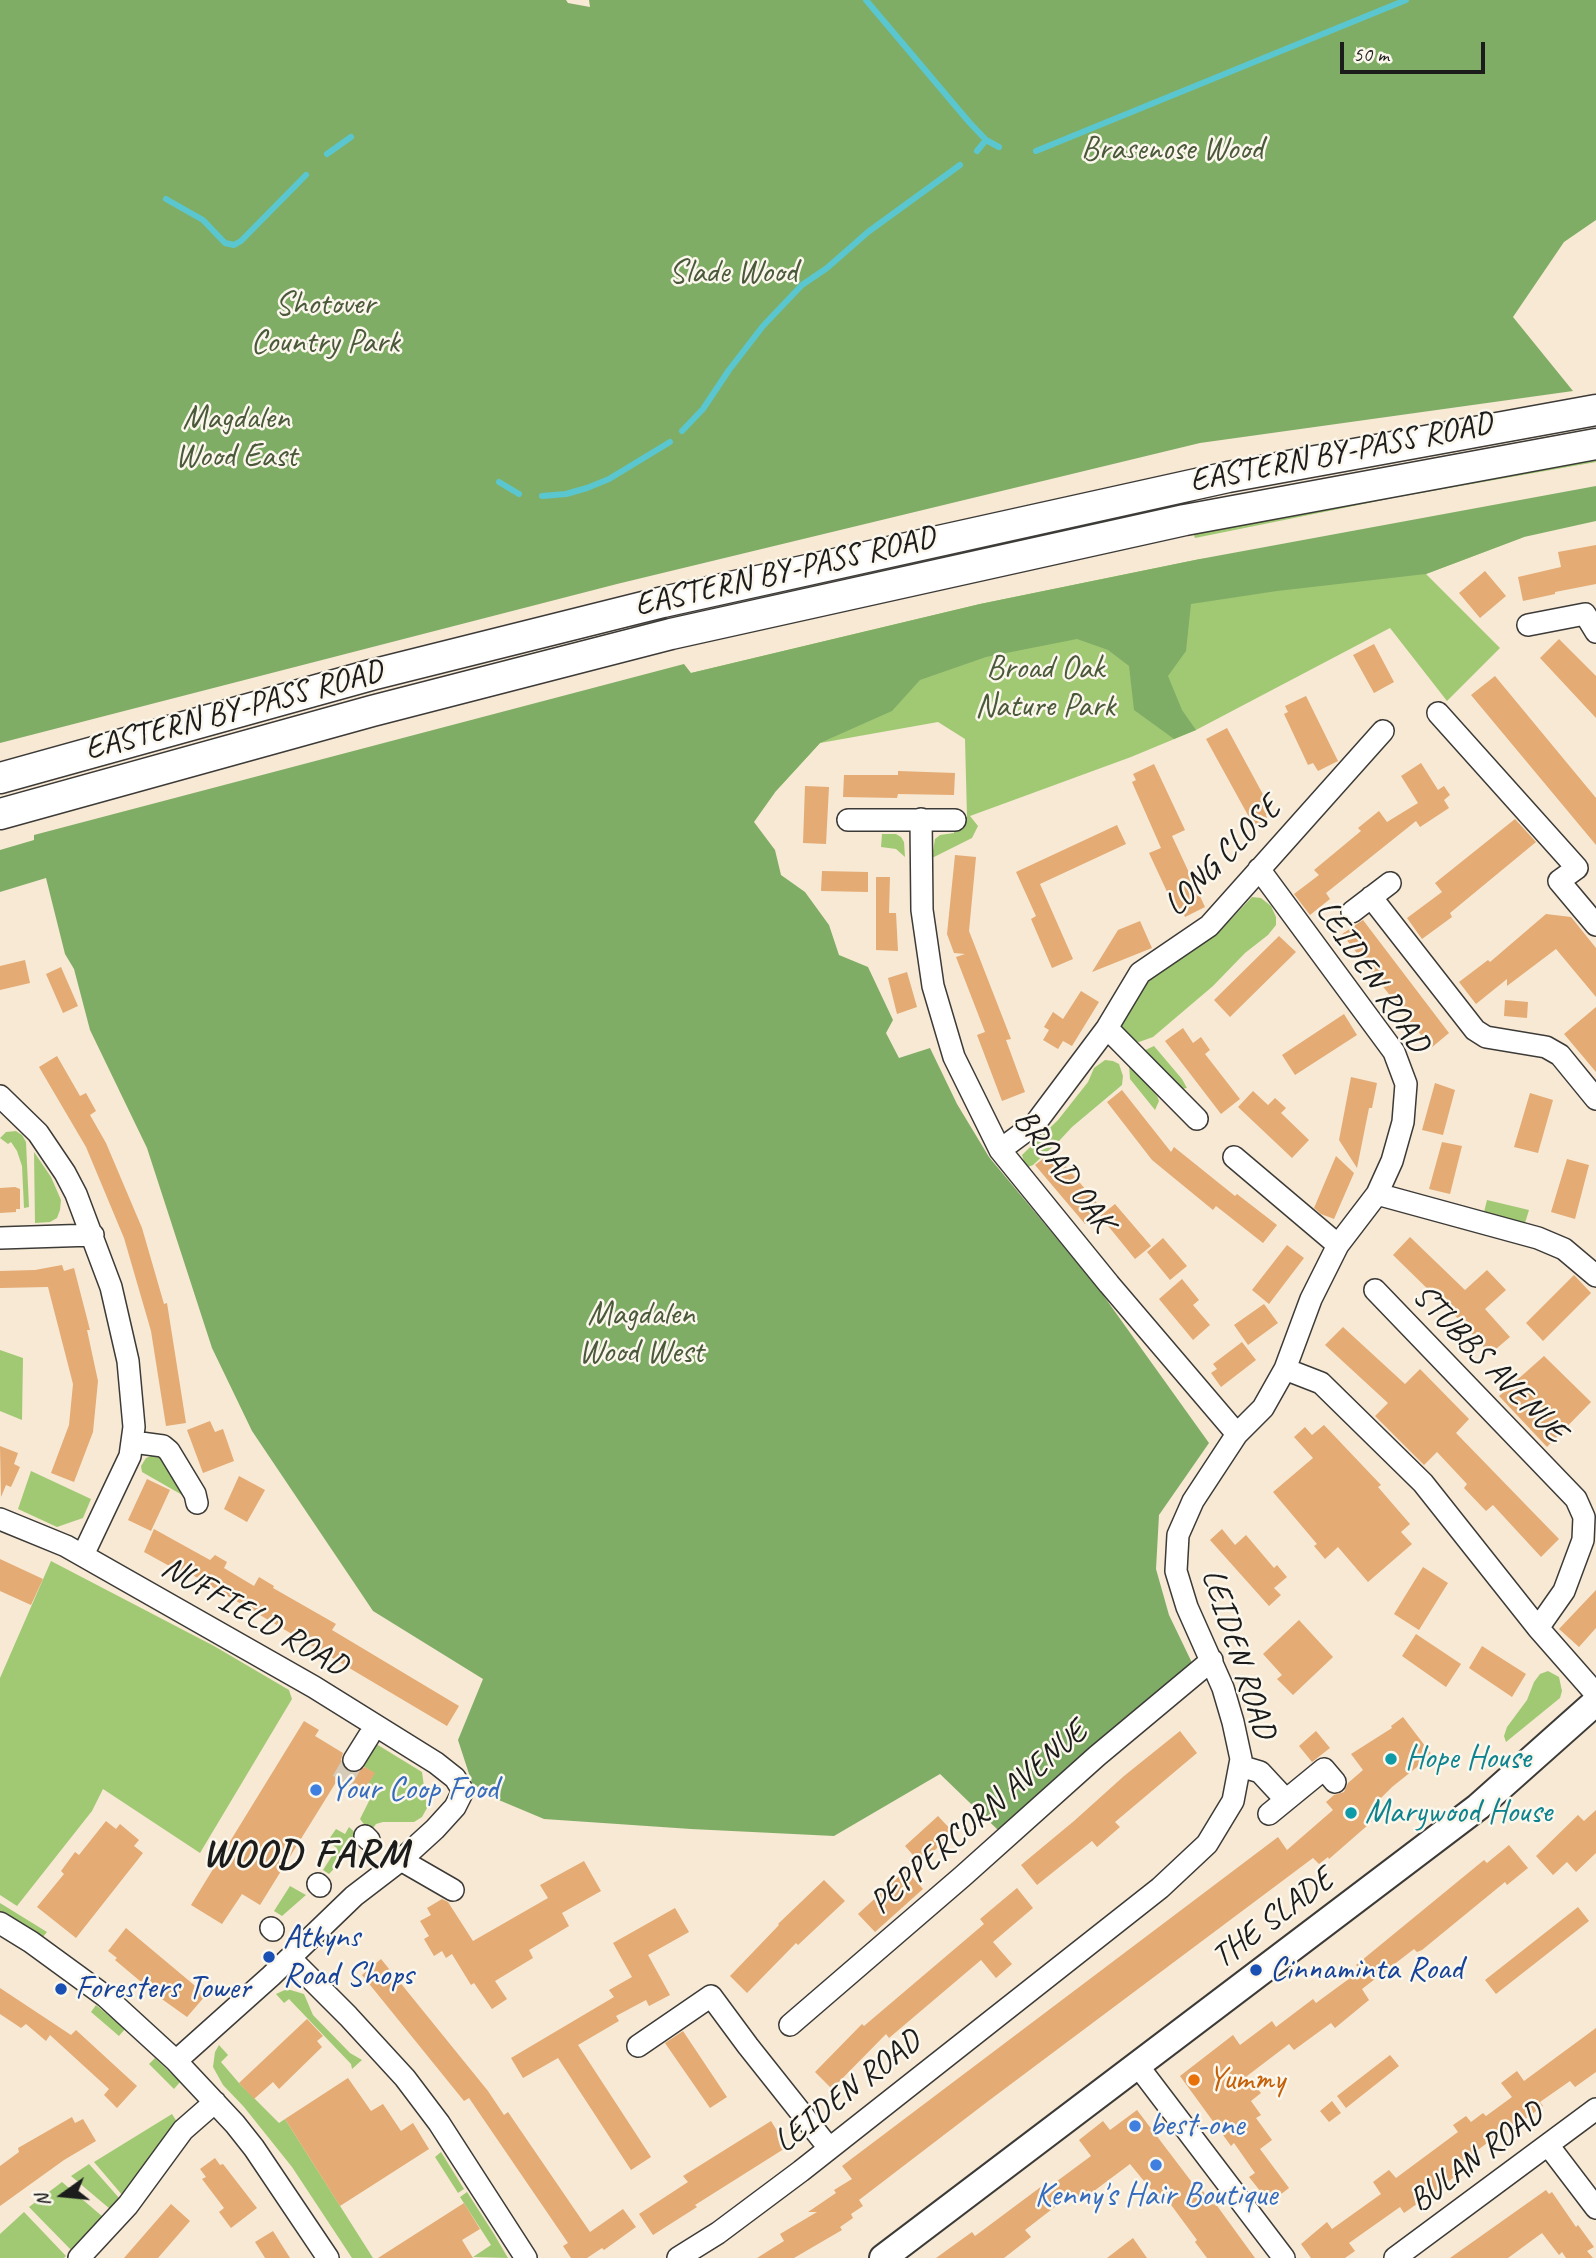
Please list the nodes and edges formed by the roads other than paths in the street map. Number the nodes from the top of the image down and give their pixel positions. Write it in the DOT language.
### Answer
graph roads {
  1 [pos="1596,410"];
  2 [pos="1596,444"];
  3 [pos="1528,625"];
  4 [pos="1596,632"];
  5 [pos="1438,713"];
  6 [pos="1383,731"];
  7 [pos="0,778"];
  8 [pos="0,814"];
  9 [pos="920,819"];
  10 [pos="848,820"];
  11 [pos="955,820"];
  12 [pos="1259,869"];
  13 [pos="1390,883"];
  14 [pos="1371,897"];
  15 [pos="1352,912"];
  16 [pos="1596,925"];
  17 [pos="1107,1028"];
  18 [pos="0,1096"];
  19 [pos="1596,1099"];
  20 [pos="1197,1119"];
  21 [pos="1000,1150"];
  22 [pos="1234,1157"];
  23 [pos="1377,1194"];
  24 [pos="93,1235"];
  25 [pos="0,1238"];
  26 [pos="1338,1245"];
  27 [pos="1596,1276"];
  28 [pos="1375,1290"];
  29 [pos="1285,1369"];
  30 [pos="1237,1434"];
  31 [pos="133,1443"];
  32 [pos="198,1503"];
  33 [pos="0,1519"];
  34 [pos="83,1555"];
  35 [pos="1538,1628"];
  36 [pos="1212,1660"];
  37 [pos="1596,1693"];
  38 [pos="1596,1702"];
  39 [pos="369,1736"];
  40 [pos="355,1760"];
  41 [pos="1240,1766"];
  42 [pos="1335,1782"];
  43 [pos="1286,1800"];
  44 [pos="1269,1814"];
  45 [pos="401,1860"];
  46 [pos="453,1890"];
  47 [pos="0,1923"];
  48 [pos="290,1958"];
  49 [pos="790,2025"];
  50 [pos="638,2046"];
  51 [pos="176,2061"];
  52 [pos="1138,2066"];
  53 [pos="215,2102"];
  54 [pos="1596,2109"];
  55 [pos="1548,2145"];
  56 [pos="829,2148"];
  57 [pos="1596,2208"];
  58 [pos="79,2258"];
  59 [pos="328,2258"];
  60 [pos="526,2258"];
  61 [pos="678,2258"];
  62 [pos="883,2258"];
  63 [pos="1284,2258"];
  64 [pos="1395,2258"];
  1 -- 7 [label="highway, EASTERN BY-PASS ROAD"];
  2 -- 8 [label="highway, EASTERN BY-PASS ROAD"];
  3 -- 4 [label="street"];
  5 -- 16 [label="street"];
  6 -- 12 [label="street, LONG CLOSE"];
  9 -- 10 [label="street"];
  9 -- 11 [label="street"];
  9 -- 21 [label="street, BROAD OAK"];
  12 -- 17 [label="street, LONG CLOSE"];
  12 -- 23 [label="street, LEIDEN ROAD"];
  13 -- 14 [label="street"];
  14 -- 15 [label="street"];
  14 -- 19 [label="street"];
  17 -- 20 [label="street"];
  17 -- 21 [label="street, LONG CLOSE"];
  18 -- 24 [label="street"];
  21 -- 30 [label="street, BROAD OAK"];
  22 -- 26 [label="street"];
  23 -- 26 [label="street, LEIDEN ROAD"];
  23 -- 27 [label="street"];
  24 -- 25 [label="street"];
  24 -- 31 [label="street"];
  26 -- 29 [label="street, LEIDEN ROAD"];
  28 -- 35 [label="street, STUBBS AVENUE"];
  29 -- 30 [label="street, LEIDEN ROAD"];
  29 -- 35 [label="street"];
  30 -- 36 [label="street, LEIDEN ROAD"];
  31 -- 32 [label="street"];
  31 -- 34 [label="street"];
  33 -- 34 [label="street, NUFFIELD ROAD"];
  34 -- 45 [label="street, NUFFIELD ROAD"];
  35 -- 37 [label="street"];
  36 -- 41 [label="street, LEIDEN ROAD"];
  36 -- 49 [label="street, PEPPERCORN AVENUE"];
  38 -- 52 [label="main road, THE SLADE"];
  39 -- 40 [label="street"];
  41 -- 43 [label="street"];
  41 -- 56 [label="street, LEIDEN ROAD"];
  42 -- 43 [label="street"];
  43 -- 44 [label="street"];
  45 -- 46 [label="street"];
  45 -- 48 [label="street"];
  47 -- 51 [label="street"];
  48 -- 51 [label="street"];
  48 -- 60 [label="street"];
  50 -- 56 [label="street"];
  51 -- 53 [label="street"];
  52 -- 62 [label="main road, THE SLADE"];
  52 -- 63 [label="street"];
  53 -- 58 [label="street"];
  53 -- 59 [label="street"];
  54 -- 55 [label="street, BULAN ROAD"];
  55 -- 57 [label="street"];
  55 -- 64 [label="street, BULAN ROAD"];
  56 -- 61 [label="street, LEIDEN ROAD"];
}
